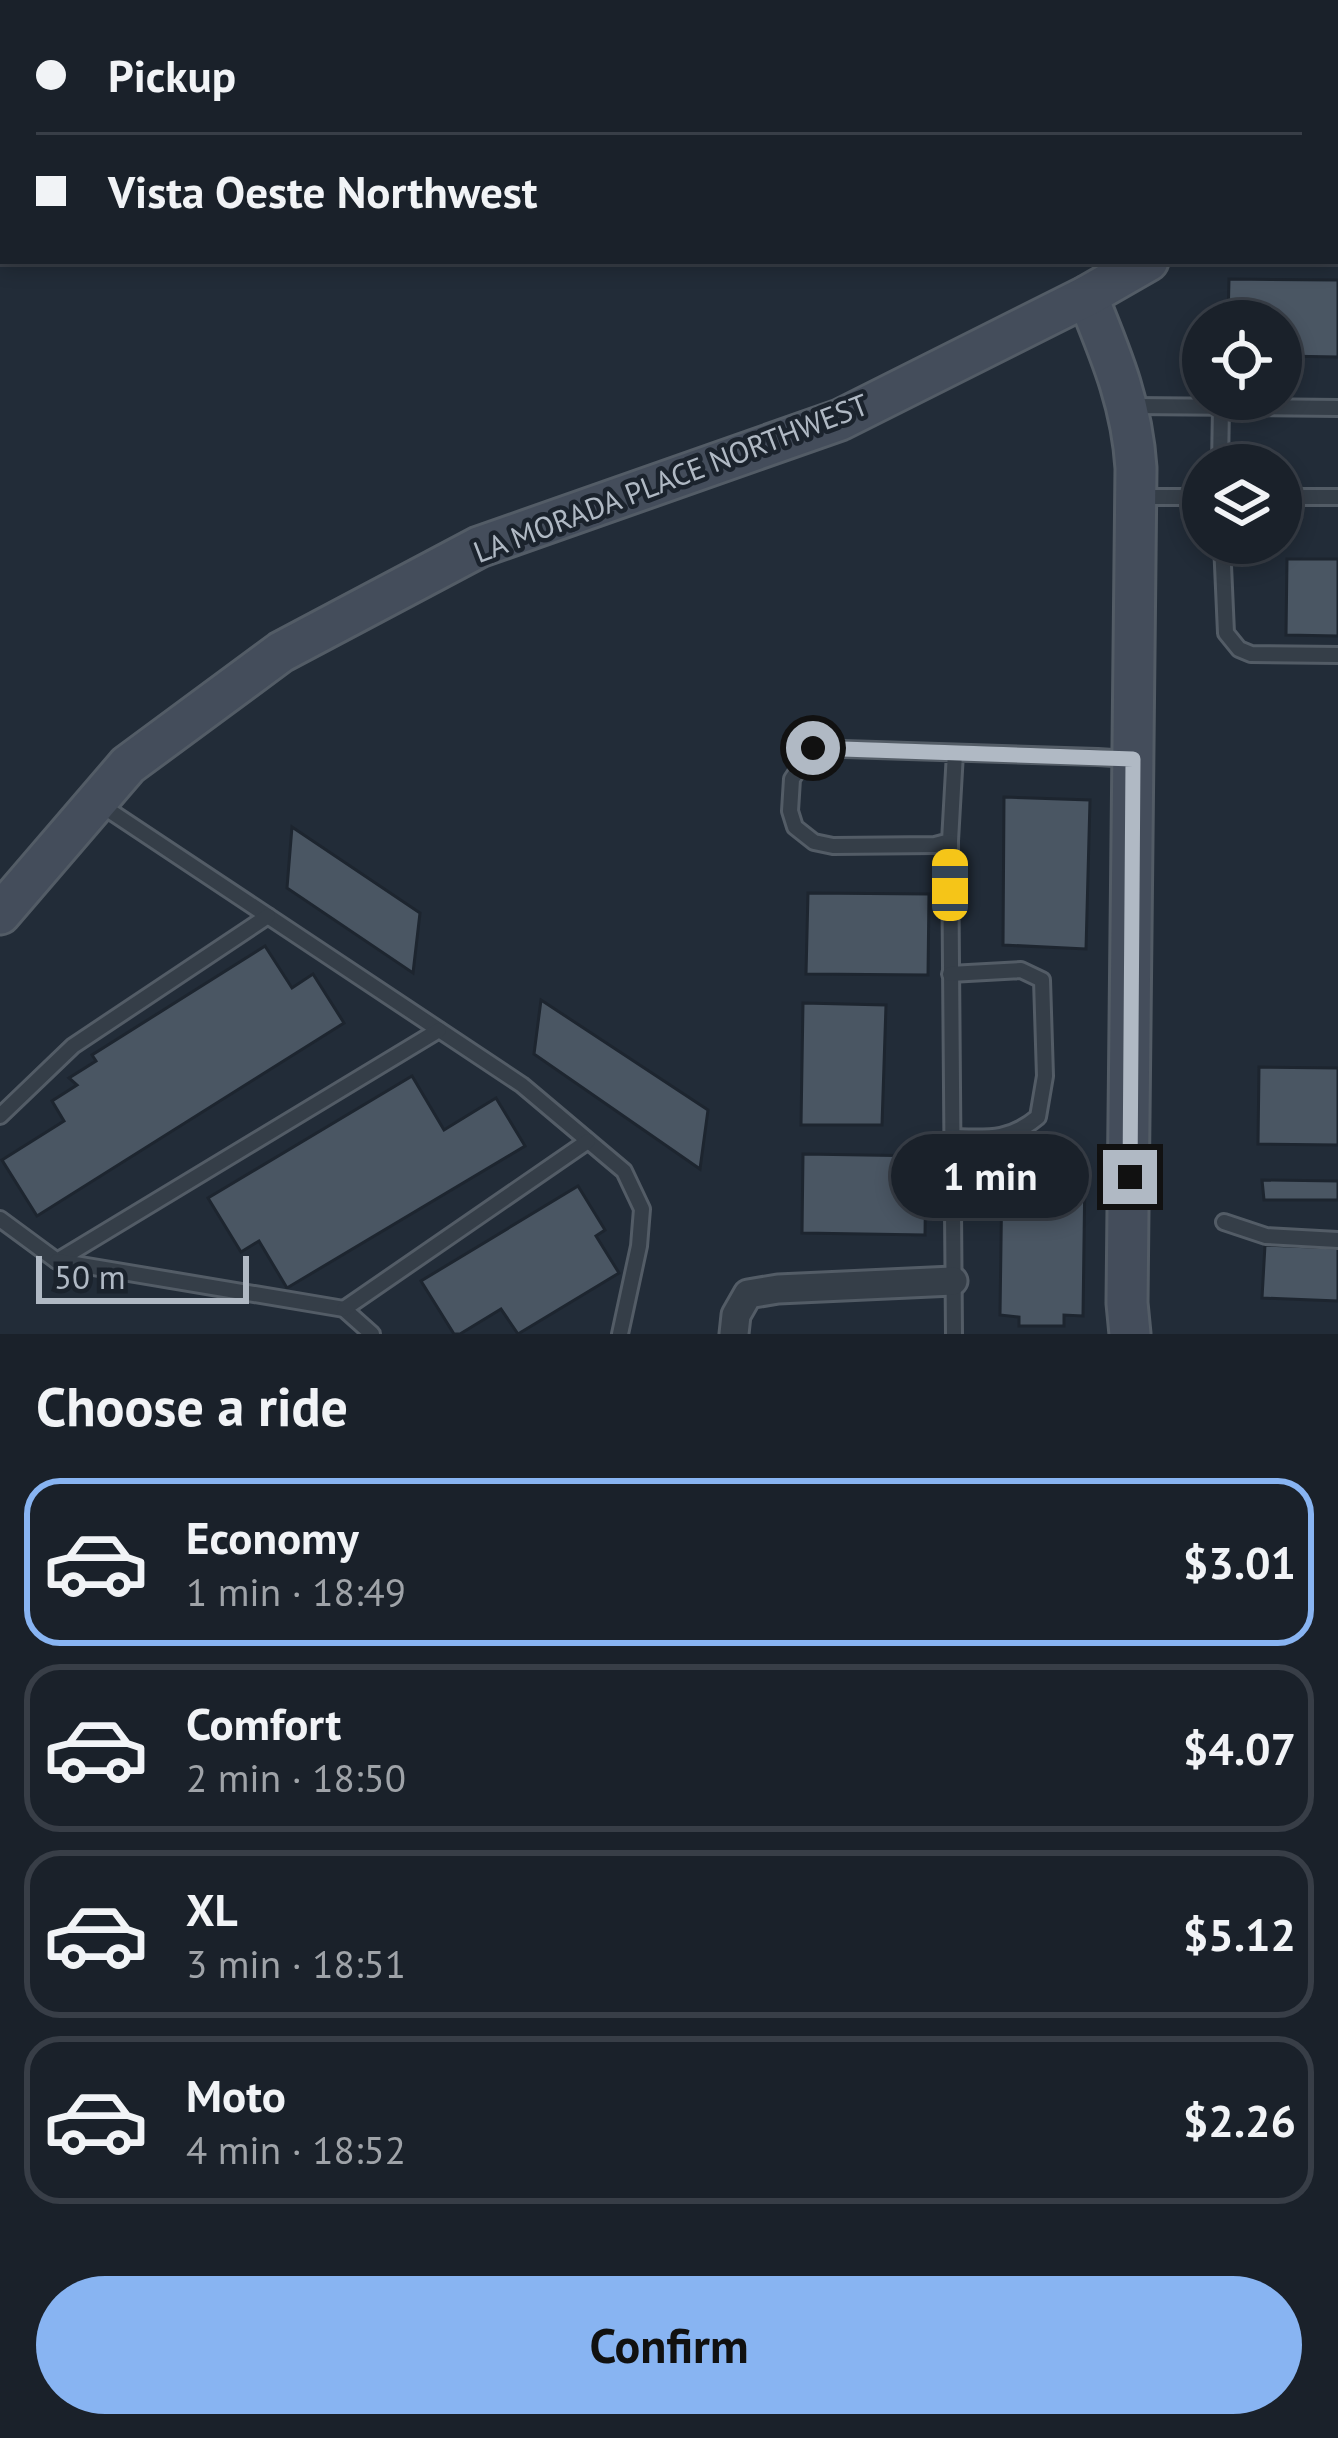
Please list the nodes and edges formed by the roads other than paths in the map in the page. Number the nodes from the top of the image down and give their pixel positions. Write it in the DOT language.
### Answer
graph roads {
  1 [pos="1143,264"];
  2 [pos="1087,296"];
  3 [pos="1128,406"];
  4 [pos="1182,407"];
  5 [pos="1302,408"];
  6 [pos="1338,408"];
  7 [pos="1136,497"];
  8 [pos="1182,497"];
  9 [pos="1302,497"];
  10 [pos="1338,497"];
  11 [pos="1223,564"];
  12 [pos="1338,655"];
  13 [pos="956,753"];
  14 [pos="1133,759"];
  15 [pos="98,802"];
  16 [pos="950,841"];
  17 [pos="0,914"];
  18 [pos="268,916"];
  19 [pos="950,974"];
  20 [pos="439,1030"];
  21 [pos="0,1116"];
  22 [pos="952,1137"];
  23 [pos="588,1141"];
  24 [pos="0,1219"];
  25 [pos="1223,1222"];
  26 [pos="1338,1240"];
  27 [pos="57,1261"];
  28 [pos="953,1281"];
  29 [pos="344,1309"];
  30 [pos="372,1334"];
  31 [pos="620,1334"];
  32 [pos="734,1334"];
  33 [pos="954,1334"];
  34 [pos="1130,1334"];
  1 -- 2 [label="street, LA MORADA PLACE NORTHWEST"];
  2 -- 3 [label="street"];
  2 -- 15 [label="street, LA MORADA PLACE NORTHWEST"];
  3 -- 4 [label="lane"];
  3 -- 7 [label="street"];
  5 -- 6 [label="lane"];
  7 -- 8 [label="lane"];
  7 -- 14 [label="street"];
  9 -- 10 [label="lane"];
  11 -- 12 [label="lane"];
  13 -- 14 [label="lane"];
  13 -- 16 [label="lane"];
  13 -- 16 [label="lane"];
  14 -- 34 [label="street"];
  15 -- 17 [label="street, LA MORADA PLACE NORTHWEST"];
  15 -- 18 [label="lane"];
  16 -- 19 [label="lane"];
  18 -- 20 [label="lane"];
  18 -- 21 [label="lane"];
  19 -- 22 [label="lane"];
  19 -- 22 [label="lane"];
  20 -- 23 [label="lane"];
  20 -- 27 [label="lane"];
  22 -- 28 [label="lane"];
  23 -- 29 [label="lane"];
  23 -- 31 [label="lane"];
  24 -- 27 [label="lane"];
  25 -- 26 [label="lane"];
  27 -- 29 [label="lane"];
  28 -- 32 [label="street"];
  28 -- 33 [label="lane"];
  29 -- 30 [label="lane"];
}
